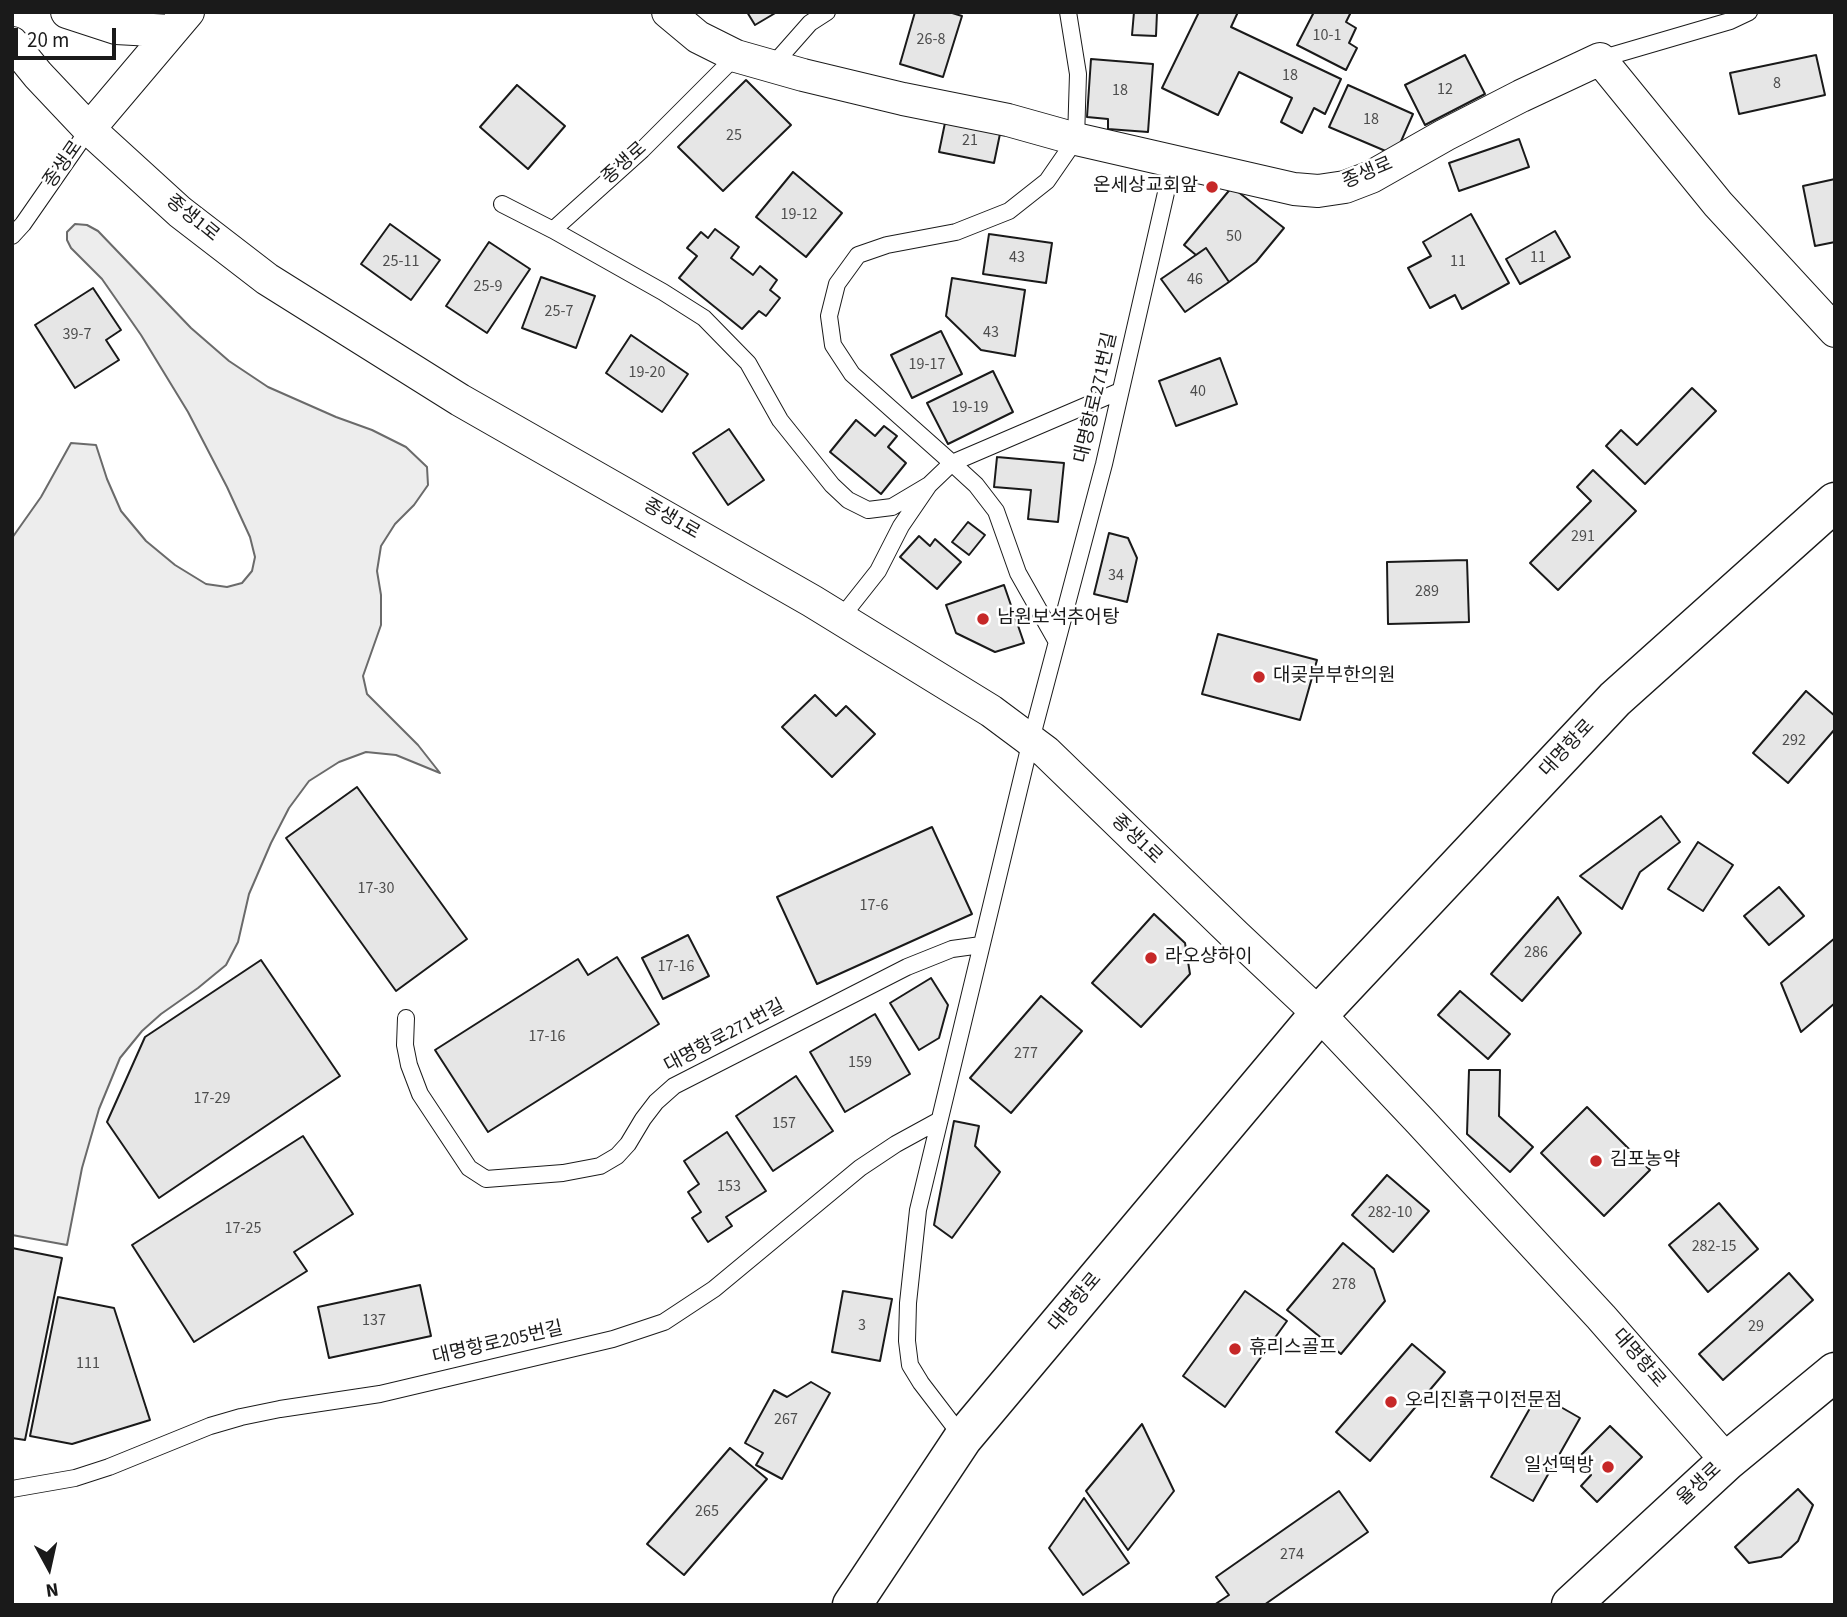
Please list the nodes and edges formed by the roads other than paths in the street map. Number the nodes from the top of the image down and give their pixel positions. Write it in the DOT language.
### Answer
graph roads {
  1 [pos="67,12"];
  2 [pos="668,12"];
  3 [pos="827,12"];
  4 [pos="1068,12"];
  5 [pos="1749,12"];
  6 [pos="179,22"];
  7 [pos="12,43"];
  8 [pos="736,56"];
  9 [pos="1600,59"];
  10 [pos="772,66"];
  11 [pos="89,129"];
  12 [pos="1076,139"];
  13 [pos="1173,162"];
  14 [pos="502,204"];
  15 [pos="553,230"];
  16 [pos="12,236"];
  17 [pos="1835,331"];
  18 [pos="1120,391"];
  19 [pos="951,463"];
  20 [pos="929,485"];
  21 [pos="1835,502"];
  22 [pos="840,618"];
  23 [pos="1057,642"];
  24 [pos="1031,740"];
  25 [pos="981,945"];
  26 [pos="1318,1014"];
  27 [pos="406,1018"];
  28 [pos="938,1121"];
  29 [pos="1835,1372"];
  30 [pos="963,1438"];
  31 [pos="1727,1461"];
  32 [pos="12,1489"];
  33 [pos="852,1605"];
  34 [pos="1571,1605"];
  1 -- 6 [label="street, 종생로"];
  2 -- 8 [label="street, 종생로"];
  3 -- 10 [label="lane"];
  4 -- 12 [label="lane"];
  5 -- 9 [label="lane, 종생로"];
  6 -- 11 [label="street, 종생로"];
  7 -- 11 [label="street, 종생1로"];
  8 -- 10 [label="street, 종생로"];
  8 -- 15 [label="lane, 종생로"];
  9 -- 13 [label="street, 종생로"];
  9 -- 17 [label="street"];
  10 -- 12 [label="street, 종생로"];
  11 -- 16 [label="lane, 종생로"];
  11 -- 22 [label="street, 종생1로"];
  12 -- 13 [label="street, 종생로"];
  12 -- 19 [label="lane"];
  13 -- 18 [label="lane, 대명항로271번길"];
  14 -- 15 [label="lane"];
  15 -- 20 [label="lane"];
  18 -- 19 [label="lane"];
  18 -- 23 [label="lane, 대명항로271번길"];
  19 -- 20 [label="lane"];
  19 -- 23 [label="lane"];
  20 -- 22 [label="lane"];
  21 -- 26 [label="main road, 대명항로"];
  22 -- 24 [label="street, 종생1로"];
  23 -- 24 [label="lane, 대명항로271번길"];
  24 -- 25 [label="lane, 대명항로271번길"];
  24 -- 26 [label="street, 종생1로"];
  25 -- 27 [label="lane, 대명항로271번길"];
  25 -- 28 [label="lane, 대명항로271번길"];
  26 -- 30 [label="main road, 대명항로"];
  26 -- 31 [label="street, 대명항로"];
  28 -- 30 [label="lane, 대명항로271번길"];
  28 -- 32 [label="lane, 대명항로205번길"];
  29 -- 31 [label="main road, 율생로"];
  30 -- 33 [label="main road, 대명항로"];
  31 -- 34 [label="main road, 율생로"];
}
